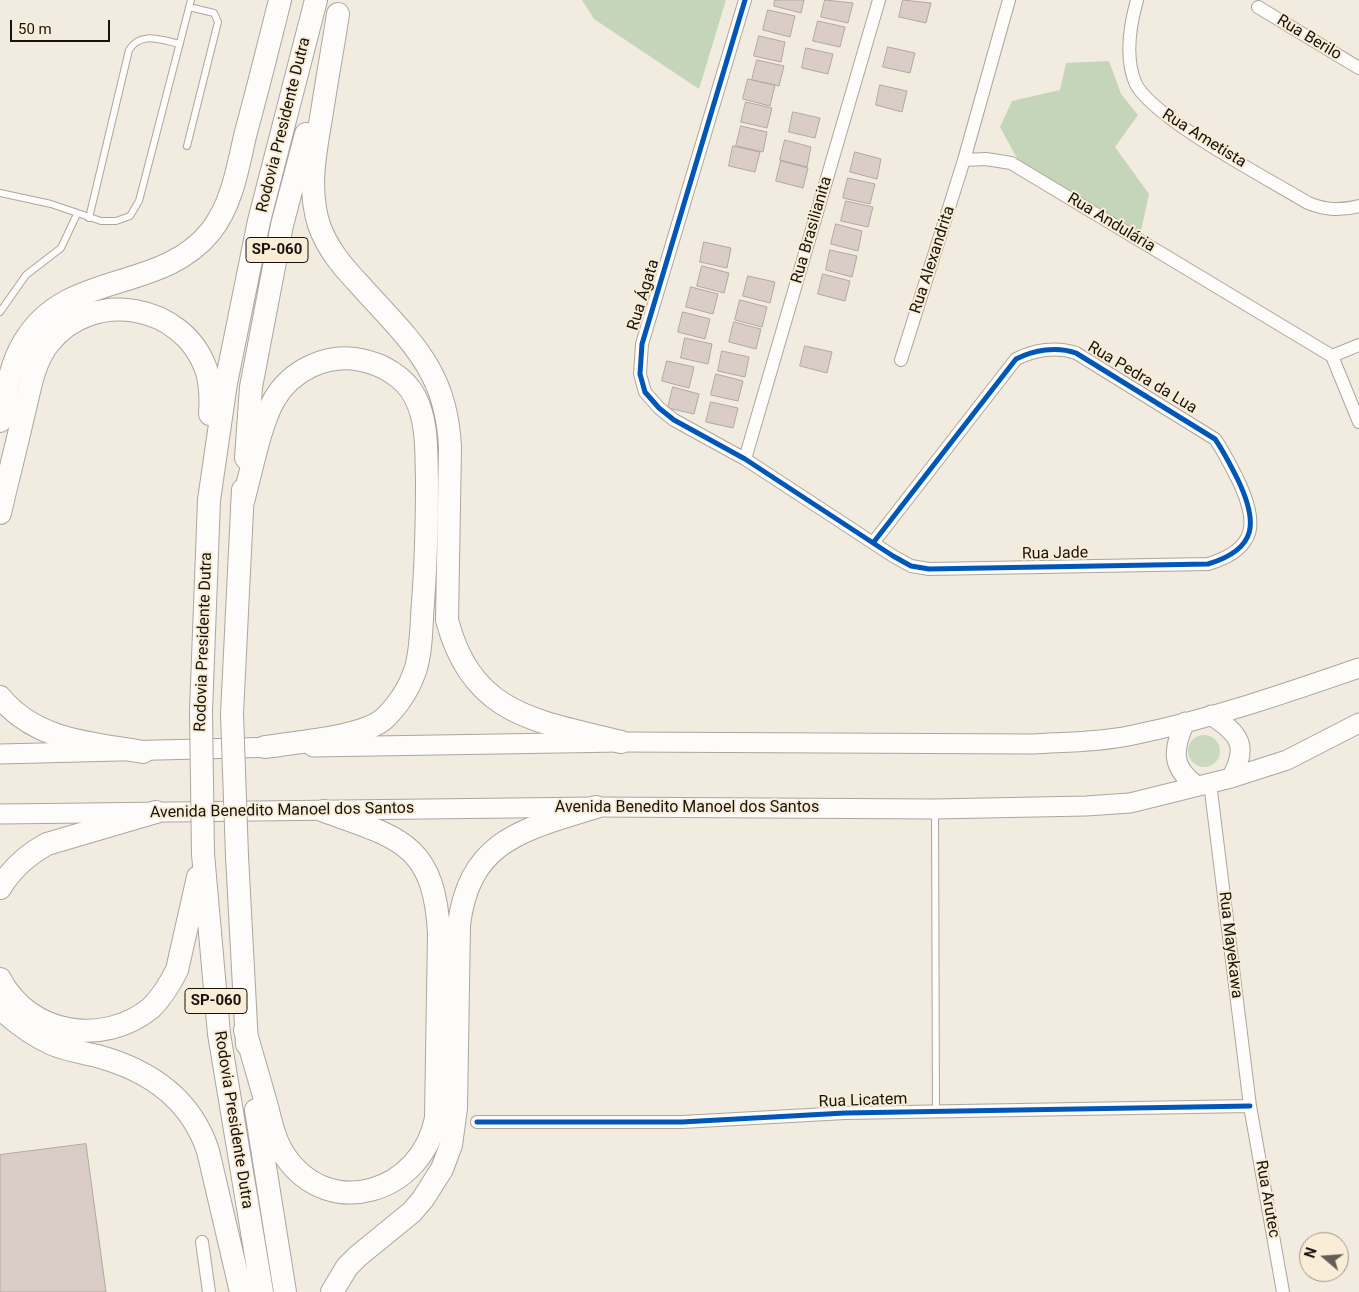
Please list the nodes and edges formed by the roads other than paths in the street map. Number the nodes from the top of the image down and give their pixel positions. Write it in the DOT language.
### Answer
graph roads {
  1 [pos="316,0"];
  2 [pos="745,0"];
  3 [pos="878,0"];
  4 [pos="1009,0"];
  5 [pos="1137,0"];
  6 [pos="190,3"];
  7 [pos="274,4"];
  8 [pos="340,7"];
  9 [pos="1258,7"];
  10 [pos="180,44"];
  11 [pos="1359,68"];
  12 [pos="187,146"];
  13 [pos="964,160"];
  14 [pos="0,193"];
  15 [pos="1359,206"];
  16 [pos="77,214"];
  17 [pos="89,218"];
  18 [pos="0,312"];
  19 [pos="1359,344"];
  20 [pos="1332,356"];
  21 [pos="901,360"];
  22 [pos="0,421"];
  23 [pos="1359,422"];
  24 [pos="745,459"];
  25 [pos="209,500"];
  26 [pos="242,504"];
  27 [pos="0,513"];
  28 [pos="872,544"];
  29 [pos="1240,548"];
  30 [pos="1359,668"];
  31 [pos="0,697"];
  32 [pos="1211,716"];
  33 [pos="1185,722"];
  34 [pos="1359,723"];
  35 [pos="621,742"];
  36 [pos="265,747"];
  37 [pos="143,752"];
  38 [pos="0,754"];
  39 [pos="1231,778"];
  40 [pos="1204,784"];
  41 [pos="596,807"];
  42 [pos="935,809"];
  43 [pos="324,811"];
  44 [pos="156,812"];
  45 [pos="0,814"];
  46 [pos="203,854"];
  47 [pos="0,888"];
  48 [pos="0,979"];
  49 [pos="0,1008"];
  50 [pos="245,1030"];
  51 [pos="1250,1106"];
  52 [pos="936,1112"];
  53 [pos="476,1122"];
  54 [pos="202,1242"];
  55 [pos="209,1292"];
  56 [pos="241,1292"];
  57 [pos="262,1292"];
  58 [pos="285,1292"];
  59 [pos="332,1292"];
  60 [pos="1283,1292"];
  1 -- 25 [label="highway, Rodovia Presidente Dutra / SP-060"];
  2 -- 24 [label="street, Rua Ágata"];
  3 -- 24 [label="street, Rua Brasilianita"];
  4 -- 13 [label="street"];
  5 -- 15 [label="street, Rua Ametista"];
  6 -- 10 [label="lane"];
  6 -- 12 [label="lane"];
  7 -- 22 [label="highway"];
  8 -- 26 [label="highway, Rodovia Presidente Dutra / SP-060"];
  8 -- 35 [label="highway"];
  9 -- 11 [label="street, Rua Berilo"];
  10 -- 17 [label="lane"];
  10 -- 17 [label="lane"];
  13 -- 20 [label="street, Rua Andulária"];
  13 -- 21 [label="street, Rua Alexandrita"];
  14 -- 16 [label="lane"];
  16 -- 17 [label="lane"];
  16 -- 18 [label="lane"];
  19 -- 20 [label="street"];
  20 -- 23 [label="street"];
  24 -- 28 [label="street, Rua Ágata"];
  25 -- 27 [label="highway"];
  25 -- 46 [label="highway, Rodovia Presidente Dutra / SP-060, bridge"];
  26 -- 36 [label="highway"];
  26 -- 50 [label="highway, Rodovia Presidente Dutra / SP-060, bridge"];
  28 -- 29 [label="street, Rua Jade"];
  28 -- 29 [label="street, Rua Pedra da Lua"];
  30 -- 32 [label="main road"];
  31 -- 37 [label="highway"];
  32 -- 33 [label="main road"];
  32 -- 39 [label="main road"];
  33 -- 35 [label="main road"];
  33 -- 40 [label="main road"];
  34 -- 39 [label="main road, Avenida Benedito Manoel dos Santos"];
  35 -- 36 [label="main road"];
  36 -- 37 [label="main road"];
  37 -- 38 [label="main road"];
  39 -- 40 [label="main road, Avenida Benedito Manoel dos Santos"];
  40 -- 42 [label="main road, Avenida Benedito Manoel dos Santos"];
  40 -- 51 [label="street, Rua Mayekawa"];
  41 -- 42 [label="main road, Avenida Benedito Manoel dos Santos"];
  41 -- 43 [label="main road, Avenida Benedito Manoel dos Santos"];
  41 -- 59 [label="highway"];
  42 -- 52 [label="lane"];
  43 -- 44 [label="main road, Avenida Benedito Manoel dos Santos"];
  43 -- 50 [label="highway"];
  44 -- 45 [label="main road, Avenida Benedito Manoel dos Santos"];
  44 -- 47 [label="highway"];
  46 -- 48 [label="highway"];
  46 -- 57 [label="highway, Rodovia Presidente Dutra / SP-060"];
  49 -- 56 [label="highway"];
  50 -- 58 [label="highway, Rodovia Presidente Dutra / SP-060"];
  51 -- 52 [label="street, Rua Licatem"];
  51 -- 60 [label="street, Rua Arutec"];
  52 -- 53 [label="street, Rua Licatem"];
  54 -- 55 [label="street"];
}
